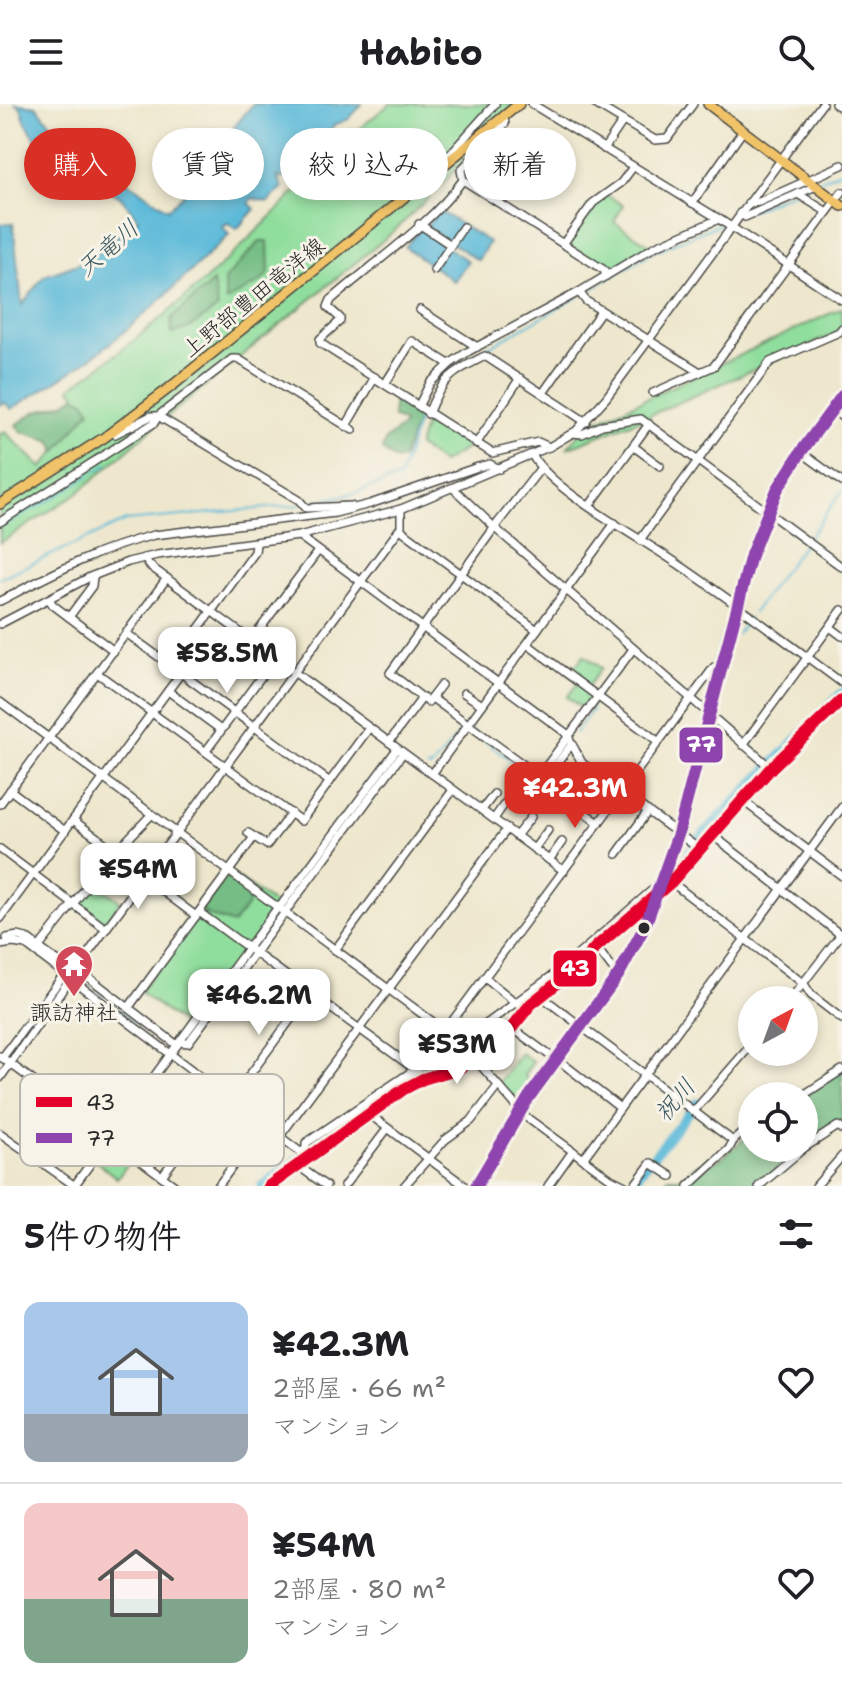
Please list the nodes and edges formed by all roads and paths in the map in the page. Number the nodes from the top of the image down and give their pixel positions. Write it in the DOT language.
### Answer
graph roads {
  1 [pos="495,104"];
  2 [pos="519,104"];
  3 [pos="532,104"];
  4 [pos="595,104"];
  5 [pos="693,104"];
  6 [pos="708,104"];
  7 [pos="822,104"];
  8 [pos="835,104"];
  9 [pos="842,108"];
  10 [pos="504,118"];
  11 [pos="623,121"];
  12 [pos="742,132"];
  13 [pos="604,149"];
  14 [pos="448,154"];
  15 [pos="780,161"];
  16 [pos="448,162"];
  17 [pos="842,165"];
  18 [pos="633,167"];
  19 [pos="463,180"];
  20 [pos="812,183"];
  21 [pos="789,189"];
  22 [pos="842,192"];
  23 [pos="798,194"];
  24 [pos="401,200"];
  25 [pos="692,203"];
  26 [pos="748,203"];
  27 [pos="838,203"];
  28 [pos="827,212"];
  29 [pos="740,213"];
  30 [pos="719,219"];
  31 [pos="419,224"];
  32 [pos="463,227"];
  33 [pos="730,227"];
  34 [pos="563,244"];
  35 [pos="451,245"];
  36 [pos="789,265"];
  37 [pos="434,270"];
  38 [pos="606,276"];
  39 [pos="579,292"];
  40 [pos="842,300"];
  41 [pos="420,310"];
  42 [pos="601,311"];
  43 [pos="842,328"];
  44 [pos="649,340"];
  45 [pos="477,347"];
  46 [pos="449,364"];
  47 [pos="700,372"];
  48 [pos="375,377"];
  49 [pos="520,378"];
  50 [pos="385,384"];
  51 [pos="543,393"];
  52 [pos="653,393"];
  53 [pos="842,396"];
  54 [pos="419,405"];
  55 [pos="832,409"];
  56 [pos="428,414"];
  57 [pos="158,416"];
  58 [pos="842,417"];
  59 [pos="586,422"];
  60 [pos="649,424"];
  61 [pos="573,433"];
  62 [pos="105,437"];
  63 [pos="476,444"];
  64 [pos="633,446"];
  65 [pos="549,447"];
  66 [pos="801,452"];
  67 [pos="532,455"];
  68 [pos="698,461"];
  69 [pos="660,466"];
  70 [pos="499,469"];
  71 [pos="540,469"];
  72 [pos="842,482"];
  73 [pos="453,488"];
  74 [pos="0,504"];
  75 [pos="590,505"];
  76 [pos="356,507"];
  77 [pos="401,509"];
  78 [pos="767,512"];
  79 [pos="0,522"];
  80 [pos="615,523"];
  81 [pos="495,528"];
  82 [pos="400,529"];
  83 [pos="299,536"];
  84 [pos="640,540"];
  85 [pos="256,544"];
  86 [pos="318,551"];
  87 [pos="144,558"];
  88 [pos="842,567"];
  89 [pos="461,575"];
  90 [pos="93,576"];
  91 [pos="167,578"];
  92 [pos="361,583"];
  93 [pos="567,590"];
  94 [pos="49,599"];
  95 [pos="0,601"];
  96 [pos="737,607"];
  97 [pos="842,610"];
  98 [pos="212,611"];
  99 [pos="69,617"];
  100 [pos="0,624"];
  101 [pos="423,627"];
  102 [pos="830,627"];
  103 [pos="537,630"];
  104 [pos="126,633"];
  105 [pos="842,636"];
  106 [pos="251,641"];
  107 [pos="527,644"];
  108 [pos="633,649"];
  109 [pos="114,651"];
  110 [pos="807,657"];
  111 [pos="275,658"];
  112 [pos="171,666"];
  113 [pos="721,668"];
  114 [pos="97,673"];
  115 [pos="181,673"];
  116 [pos="295,673"];
  117 [pos="498,683"];
  118 [pos="842,683"];
  119 [pos="441,685"];
  120 [pos="168,691"];
  121 [pos="464,693"];
  122 [pos="598,696"];
  123 [pos="422,698"];
  124 [pos="432,698"];
  125 [pos="691,698"];
  126 [pos="842,700"];
  127 [pos="482,705"];
  128 [pos="2,706"];
  129 [pos="234,712"];
  130 [pos="153,713"];
  131 [pos="709,715"];
  132 [pos="468,725"];
  133 [pos="255,728"];
  134 [pos="369,728"];
  135 [pos="221,730"];
  136 [pos="49,738"];
  137 [pos="570,741"];
  138 [pos="389,742"];
  139 [pos="659,742"];
  140 [pos="743,745"];
  141 [pos="206,751"];
  142 [pos="400,751"];
  143 [pos="226,766"];
  144 [pos="771,768"];
  145 [pos="432,774"];
  146 [pos="103,779"];
  147 [pos="330,782"];
  148 [pos="10,790"];
  149 [pos="453,790"];
  150 [pos="622,792"];
  151 [pos="494,794"];
  152 [pos="742,800"];
  153 [pos="505,803"];
  154 [pos="0,804"];
  155 [pos="842,807"];
  156 [pos="482,810"];
  157 [pos="648,811"];
  158 [pos="291,813"];
  159 [pos="151,815"];
  160 [pos="531,817"];
  161 [pos="494,819"];
  162 [pos="73,820"];
  163 [pos="599,823"];
  164 [pos="507,829"];
  165 [pos="548,830"];
  166 [pos="65,831"];
  167 [pos="177,833"];
  168 [pos="678,834"];
  169 [pos="711,834"];
  170 [pos="516,836"];
  171 [pos="562,842"];
  172 [pos="0,849"];
  173 [pos="534,849"];
  174 [pos="699,849"];
  175 [pos="117,852"];
  176 [pos="809,852"];
  177 [pos="617,854"];
  178 [pos="549,860"];
  179 [pos="564,871"];
  180 [pos="229,872"];
  181 [pos="33,874"];
  182 [pos="842,876"];
  183 [pos="144,877"];
  184 [pos="666,882"];
  185 [pos="781,890"];
  186 [pos="657,895"];
  187 [pos="73,903"];
  188 [pos="281,909"];
  189 [pos="198,914"];
  190 [pos="634,915"];
  191 [pos="0,919"];
  192 [pos="645,926"];
  193 [pos="106,929"];
  194 [pos="841,934"];
  195 [pos="745,938"];
  196 [pos="8,939"];
  197 [pos="0,945"];
  198 [pos="39,947"];
  199 [pos="596,947"];
  200 [pos="252,950"];
  201 [pos="335,950"];
  202 [pos="70,974"];
  203 [pos="618,976"];
  204 [pos="485,978"];
  205 [pos="804,984"];
  206 [pos="388,989"];
  207 [pos="310,993"];
  208 [pos="541,996"];
  209 [pos="515,1002"];
  210 [pos="129,1007"];
  211 [pos="525,1010"];
  212 [pos="842,1019"];
  213 [pos="581,1027"];
  214 [pos="512,1028"];
  215 [pos="359,1029"];
  216 [pos="445,1031"];
  217 [pos="460,1042"];
  218 [pos="178,1044"];
  219 [pos="171,1054"];
  220 [pos="475,1057"];
  221 [pos="738,1059"];
  222 [pos="5,1060"];
  223 [pos="557,1060"];
  224 [pos="842,1070"];
  225 [pos="24,1074"];
  226 [pos="157,1074"];
  227 [pos="198,1074"];
  228 [pos="250,1074"];
  229 [pos="419,1074"];
  230 [pos="645,1075"];
  231 [pos="0,1078"];
  232 [pos="498,1086"];
  233 [pos="818,1086"];
  234 [pos="620,1108"];
  235 [pos="692,1110"];
  236 [pos="520,1111"];
  237 [pos="369,1114"];
  238 [pos="841,1125"];
  239 [pos="387,1129"];
  240 [pos="284,1131"];
  241 [pos="0,1133"];
  242 [pos="738,1137"];
  243 [pos="284,1139"];
  244 [pos="733,1141"];
  245 [pos="20,1147"];
  246 [pos="573,1151"];
  247 [pos="304,1155"];
  248 [pos="842,1156"];
  249 [pos="429,1159"];
  250 [pos="583,1159"];
  251 [pos="297,1165"];
  252 [pos="46,1166"];
  253 [pos="89,1166"];
  254 [pos="148,1166"];
  255 [pos="170,1166"];
  256 [pos="233,1166"];
  257 [pos="162,1176"];
  258 [pos="671,1176"];
  259 [pos="172,1185"];
  260 [pos="462,1185"];
  261 [pos="74,1186"];
  262 [pos="218,1186"];
  263 [pos="269,1186"];
  264 [pos="326,1186"];
  265 [pos="344,1186"];
  266 [pos="405,1186"];
  267 [pos="476,1186"];
  268 [pos="548,1186"];
  269 [pos="625,1186"];
  270 [pos="634,1186"];
  271 [pos="689,1186"];
  272 [pos="759,1186"];
  273 [pos="816,1186"];
  1 -- 14 [label="street"];
  2 -- 10 [label="main road, 上野部豊田竜洋線"];
  3 -- 13 [label="street"];
  4 -- 11 [label="street"];
  5 -- 11 [label="street"];
  6 -- 12 [label="main road"];
  7 -- 15 [label="street"];
  8 -- 9 [label="street"];
  10 -- 16 [label="main road, 上野部豊田竜洋線"];
  10 -- 19 [label="street"];
  11 -- 13 [label="street"];
  12 -- 15 [label="main road"];
  12 -- 25 [label="street"];
  13 -- 18 [label="street"];
  15 -- 20 [label="main road"];
  15 -- 26 [label="street"];
  17 -- 20 [label="street"];
  18 -- 25 [label="street"];
  18 -- 34 [label="street"];
  19 -- 31 [label="street"];
  19 -- 34 [label="street"];
  20 -- 21 [label="street"];
  20 -- 23 [label="street"];
  20 -- 27 [label="main road"];
  21 -- 23 [label="street"];
  21 -- 26 [label="street"];
  22 -- 27 [label="street"];
  23 -- 28 [label="street"];
  23 -- 29 [label="street"];
  24 -- 62 [label="main road, 上野部豊田竜洋線"];
  25 -- 30 [label="street"];
  26 -- 29 [label="street"];
  27 -- 28 [label="street"];
  28 -- 36 [label="street"];
  29 -- 33 [label="street"];
  30 -- 33 [label="street"];
  30 -- 38 [label="street"];
  31 -- 35 [label="street"];
  31 -- 48 [label="street"];
  32 -- 35 [label="street"];
  33 -- 36 [label="street"];
  33 -- 44 [label="street"];
  34 -- 38 [label="street"];
  35 -- 37 [label="street"];
  36 -- 40 [label="street"];
  36 -- 47 [label="street"];
  38 -- 39 [label="street"];
  39 -- 42 [label="street"];
  39 -- 45 [label="street"];
  41 -- 45 [label="street"];
  42 -- 44 [label="street"];
  42 -- 51 [label="street"];
  43 -- 68 [label="street"];
  44 -- 47 [label="street"];
  44 -- 59 [label="street"];
  45 -- 46 [label="street"];
  46 -- 50 [label="street"];
  46 -- 54 [label="street"];
  47 -- 52 [label="street"];
  48 -- 50 [label="street"];
  48 -- 57 [label="street"];
  49 -- 51 [label="street"];
  49 -- 56 [label="street"];
  49 -- 63 [label="street"];
  50 -- 54 [label="street"];
  51 -- 59 [label="street"];
  53 -- 55 [label="main road"];
  54 -- 56 [label="street"];
  55 -- 58 [label="street"];
  55 -- 66 [label="main road"];
  56 -- 63 [label="street"];
  57 -- 62 [label="street"];
  57 -- 76 [label="street"];
  57 -- 79 [label="street"];
  59 -- 61 [label="street"];
  60 -- 61 [label="street"];
  60 -- 64 [label="street"];
  60 -- 68 [label="street"];
  61 -- 65 [label="street"];
  62 -- 74 [label="main road, 上野部豊田竜洋線"];
  63 -- 65 [label="street"];
  64 -- 69 [label="street"];
  64 -- 75 [label="street"];
  65 -- 67 [label="street"];
  66 -- 72 [label="street"];
  66 -- 78 [label="main road"];
  67 -- 70 [label="street"];
  67 -- 71 [label="street"];
  68 -- 78 [label="street"];
  68 -- 84 [label="street"];
  70 -- 73 [label="street"];
  70 -- 76 [label="street"];
  71 -- 75 [label="street"];
  71 -- 81 [label="street"];
  73 -- 77 [label="street"];
  73 -- 81 [label="street"];
  75 -- 80 [label="street"];
  76 -- 95 [label="street"];
  77 -- 82 [label="street"];
  77 -- 83 [label="street"];
  78 -- 88 [label="street"];
  78 -- 96 [label="main road"];
  80 -- 84 [label="street"];
  80 -- 93 [label="street"];
  81 -- 89 [label="street"];
  81 -- 93 [label="street"];
  82 -- 89 [label="street"];
  82 -- 92 [label="street"];
  83 -- 85 [label="street"];
  83 -- 86 [label="street"];
  84 -- 96 [label="street"];
  85 -- 87 [label="street"];
  85 -- 98 [label="street"];
  86 -- 92 [label="street"];
  86 -- 106 [label="street"];
  87 -- 90 [label="street"];
  87 -- 91 [label="street"];
  89 -- 101 [label="street"];
  89 -- 103 [label="street"];
  90 -- 94 [label="street"];
  90 -- 99 [label="street"];
  91 -- 98 [label="street"];
  91 -- 104 [label="street"];
  92 -- 101 [label="street"];
  92 -- 116 [label="street"];
  93 -- 103 [label="street"];
  93 -- 108 [label="street"];
  94 -- 99 [label="street"];
  94 -- 100 [label="street"];
  96 -- 110 [label="street"];
  96 -- 113 [label="main road"];
  97 -- 102 [label="street"];
  98 -- 106 [label="street"];
  98 -- 112 [label="street"];
  99 -- 109 [label="street"];
  101 -- 117 [label="street"];
  101 -- 123 [label="street"];
  102 -- 105 [label="street"];
  102 -- 110 [label="street"];
  103 -- 107 [label="street"];
  104 -- 109 [label="street"];
  104 -- 112 [label="street"];
  106 -- 111 [label="street"];
  107 -- 117 [label="street"];
  107 -- 122 [label="street"];
  108 -- 122 [label="street"];
  108 -- 125 [label="street"];
  109 -- 114 [label="street"];
  110 -- 118 [label="street"];
  110 -- 140 [label="street"];
  111 -- 116 [label="street"];
  111 -- 129 [label="street"];
  112 -- 115 [label="street"];
  113 -- 125 [label="street"];
  113 -- 131 [label="main road"];
  114 -- 130 [label="street"];
  114 -- 136 [label="street"];
  115 -- 120 [label="street"];
  115 -- 129 [label="street"];
  116 -- 133 [label="street"];
  116 -- 134 [label="street"];
  117 -- 127 [label="street"];
  117 -- 137 [label="street"];
  119 -- 124 [label="street"];
  120 -- 130 [label="street"];
  120 -- 135 [label="street"];
  121 -- 127 [label="street"];
  122 -- 137 [label="street"];
  122 -- 139 [label="street"];
  123 -- 124 [label="street"];
  123 -- 138 [label="street"];
  124 -- 132 [label="street"];
  125 -- 131 [label="street"];
  125 -- 139 [label="street"];
  126 -- 144 [label="street"];
  127 -- 132 [label="street"];
  128 -- 136 [label="street"];
  129 -- 133 [label="street"];
  129 -- 135 [label="street"];
  130 -- 141 [label="street"];
  130 -- 146 [label="street"];
  131 -- 140 [label="street"];
  131 -- 168 [label="main road"];
  132 -- 137 [label="street"];
  132 -- 145 [label="street"];
  133 -- 143 [label="street"];
  133 -- 147 [label="street"];
  134 -- 138 [label="street"];
  134 -- 147 [label="street"];
  135 -- 141 [label="street"];
  136 -- 146 [label="street"];
  136 -- 148 [label="street"];
  137 -- 150 [label="street"];
  137 -- 163 [label="street"];
  138 -- 142 [label="street"];
  139 -- 150 [label="street"];
  140 -- 144 [label="street"];
  141 -- 143 [label="street"];
  142 -- 145 [label="street"];
  142 -- 188 [label="street"];
  143 -- 158 [label="street"];
  143 -- 167 [label="street"];
  144 -- 152 [label="street"];
  145 -- 149 [label="street"];
  146 -- 159 [label="street"];
  146 -- 162 [label="street"];
  147 -- 158 [label="street"];
  148 -- 154 [label="street"];
  148 -- 166 [label="street"];
  149 -- 156 [label="street"];
  149 -- 201 [label="street"];
  150 -- 157 [label="street"];
  150 -- 163 [label="street"];
  151 -- 156 [label="street"];
  152 -- 169 [label="street"];
  152 -- 176 [label="street"];
  153 -- 161 [label="street"];
  155 -- 176 [label="street"];
  156 -- 161 [label="street"];
  157 -- 168 [label="street"];
  157 -- 177 [label="street"];
  158 -- 180 [label="street"];
  159 -- 167 [label="street"];
  159 -- 175 [label="street"];
  160 -- 170 [label="street"];
  161 -- 164 [label="street"];
  162 -- 166 [label="street"];
  162 -- 175 [label="street"];
  163 -- 179 [label="street"];
  164 -- 170 [label="street"];
  164 -- 206 [label="street"];
  165 -- 173 [label="street"];
  166 -- 181 [label="street"];
  167 -- 180 [label="street"];
  167 -- 183 [label="street"];
  168 -- 174 [label="street"];
  168 -- 184 [label="main road"];
  169 -- 174 [label="street"];
  169 -- 185 [label="street"];
  170 -- 173 [label="street"];
  171 -- 178 [label="street"];
  172 -- 181 [label="street"];
  173 -- 178 [label="street"];
  174 -- 184 [label="street"];
  175 -- 187 [label="street"];
  176 -- 182 [label="street"];
  176 -- 185 [label="street"];
  178 -- 179 [label="street"];
  179 -- 204 [label="street"];
  180 -- 188 [label="street"];
  180 -- 189 [label="street"];
  181 -- 187 [label="street"];
  181 -- 191 [label="street"];
  183 -- 189 [label="street"];
  183 -- 193 [label="street"];
  184 -- 186 [label="main road"];
  184 -- 195 [label="street"];
  184 -- 209 [label="street"];
  185 -- 194 [label="street"];
  185 -- 195 [label="street"];
  186 -- 190 [label="street"];
  186 -- 192 [label="main road"];
  187 -- 193 [label="street"];
  187 -- 198 [label="street"];
  188 -- 200 [label="street"];
  188 -- 201 [label="street"];
  189 -- 200 [label="street"];
  189 -- 210 [label="street"];
  190 -- 192 [label="street"];
  190 -- 199 [label="street"];
  192 -- 203 [label="main road"];
  193 -- 202 [label="street"];
  194 -- 205 [label="street"];
  195 -- 205 [label="street"];
  195 -- 230 [label="street"];
  196 -- 197 [label="street"];
  196 -- 198 [label="street"];
  196 -- 202 [label="street"];
  198 -- 202 [label="street"];
  199 -- 203 [label="street"];
  199 -- 208 [label="street"];
  200 -- 207 [label="street"];
  200 -- 218 [label="street"];
  201 -- 206 [label="street"];
  202 -- 210 [label="street"];
  202 -- 219 [label="street"];
  202 -- 222 [label="street"];
  203 -- 213 [label="main road"];
  204 -- 209 [label="street"];
  204 -- 216 [label="street"];
  205 -- 212 [label="street"];
  206 -- 215 [label="street"];
  206 -- 216 [label="street"];
  207 -- 215 [label="street"];
  207 -- 228 [label="street"];
  208 -- 211 [label="street"];
  208 -- 213 [label="street"];
  209 -- 211 [label="street"];
  209 -- 217 [label="street"];
  210 -- 218 [label="street"];
  211 -- 214 [label="street"];
  213 -- 223 [label="main road"];
  213 -- 230 [label="street"];
  214 -- 220 [label="street"];
  214 -- 223 [label="street"];
  215 -- 229 [label="street"];
  215 -- 240 [label="street"];
  216 -- 217 [label="street"];
  217 -- 220 [label="street"];
  217 -- 229 [label="street"];
  218 -- 219 [label="street"];
  219 -- 226 [label="street"];
  219 -- 227 [label="street"];
  220 -- 229 [label="street"];
  220 -- 232 [label="street"];
  221 -- 235 [label="street"];
  222 -- 225 [label="street"];
  222 -- 231 [label="street"];
  223 -- 234 [label="street"];
  223 -- 236 [label="main road"];
  224 -- 233 [label="street"];
  229 -- 237 [label="street"];
  229 -- 247 [label="street"];
  230 -- 234 [label="street"];
  230 -- 235 [label="street"];
  232 -- 236 [label="street"];
  232 -- 249 [label="street"];
  234 -- 250 [label="street"];
  235 -- 244 [label="street"];
  236 -- 246 [label="street"];
  236 -- 267 [label="main road"];
  237 -- 239 [label="street"];
  237 -- 247 [label="street"];
  238 -- 272 [label="street"];
  239 -- 249 [label="street"];
  239 -- 265 [label="street"];
  241 -- 245 [label="street"];
  242 -- 244 [label="street"];
  243 -- 247 [label="street"];
  244 -- 271 [label="street"];
  246 -- 250 [label="street"];
  246 -- 268 [label="street"];
  247 -- 251 [label="street"];
  248 -- 273 [label="street"];
  249 -- 260 [label="street"];
  249 -- 266 [label="street"];
  250 -- 269 [label="street"];
  251 -- 263 [label="street"];
  251 -- 264 [label="street"];
  252 -- 261 [label="street"];
  253 -- 261 [label="street"];
  254 -- 257 [label="street"];
  255 -- 257 [label="street"];
  256 -- 262 [label="street"];
  257 -- 259 [label="street"];
  258 -- 270 [label="street"];
}
